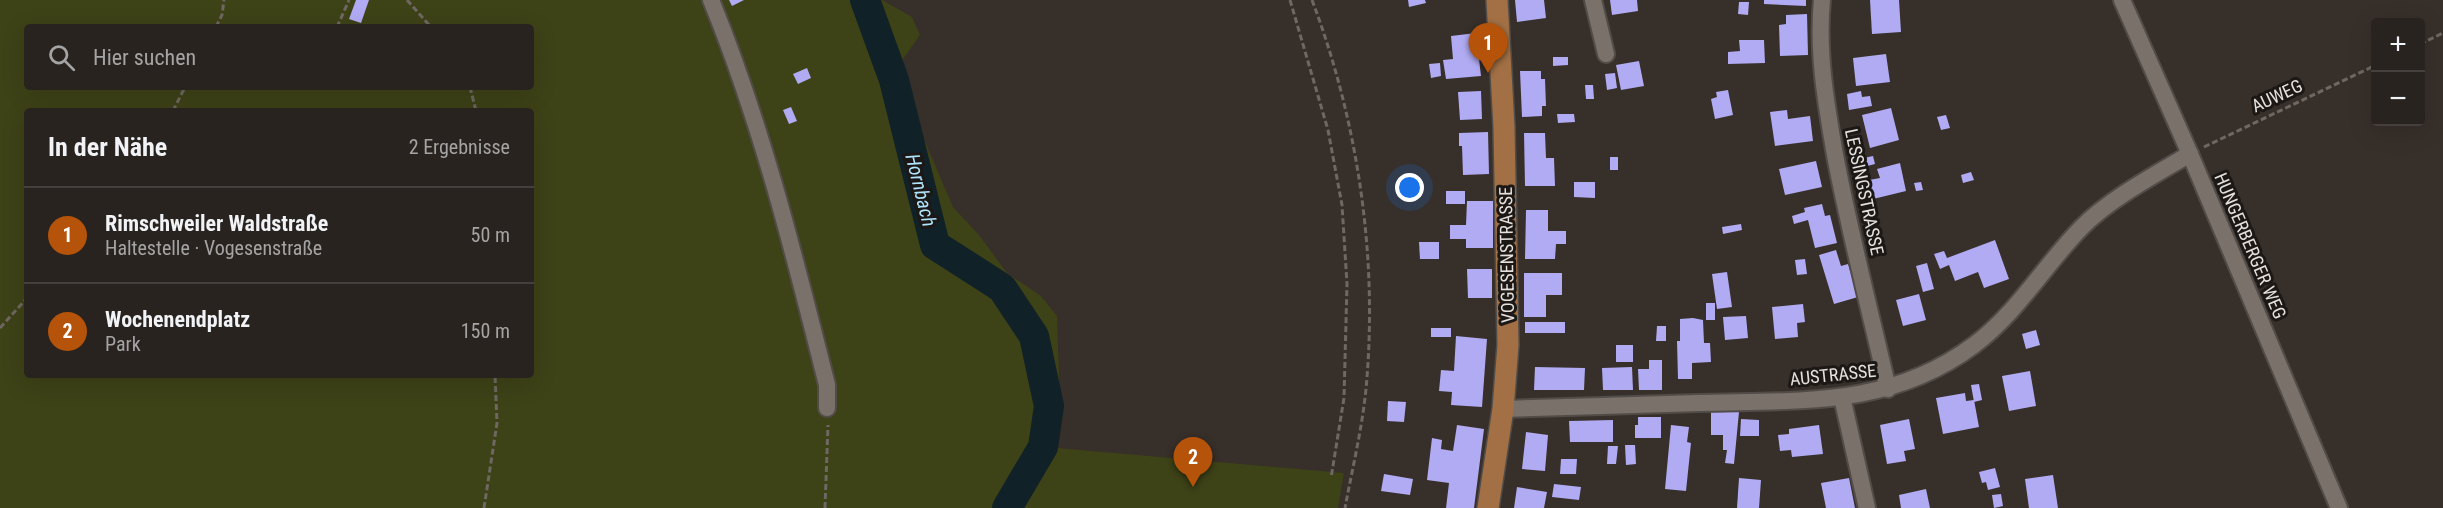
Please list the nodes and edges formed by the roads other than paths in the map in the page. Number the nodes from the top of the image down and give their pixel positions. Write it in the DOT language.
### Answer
graph roads {
  1 [pos="711,0"];
  2 [pos="1497,0"];
  3 [pos="1593,0"];
  4 [pos="1822,0"];
  5 [pos="2121,0"];
  6 [pos="1606,54"];
  7 [pos="2190,154"];
  8 [pos="1888,389"];
  9 [pos="1842,397"];
  10 [pos="827,408"];
  11 [pos="1503,410"];
  12 [pos="1488,508"];
  13 [pos="1866,508"];
  14 [pos="2339,508"];
  1 -- 10 [label="street"];
  2 -- 11 [label="main road, VOGESENSTRASSE"];
  3 -- 6 [label="street"];
  4 -- 8 [label="street, LESSINGSTRASSE"];
  5 -- 7 [label="street, HUNGERBERGER WEG"];
  7 -- 8 [label="street, AUSTRASSE"];
  7 -- 14 [label="street, HUNGERBERGER WEG"];
  8 -- 9 [label="street, AUSTRASSE"];
  9 -- 11 [label="street, AUSTRASSE"];
  9 -- 13 [label="street"];
  11 -- 12 [label="main road, VOGESENSTRASSE"];
}
